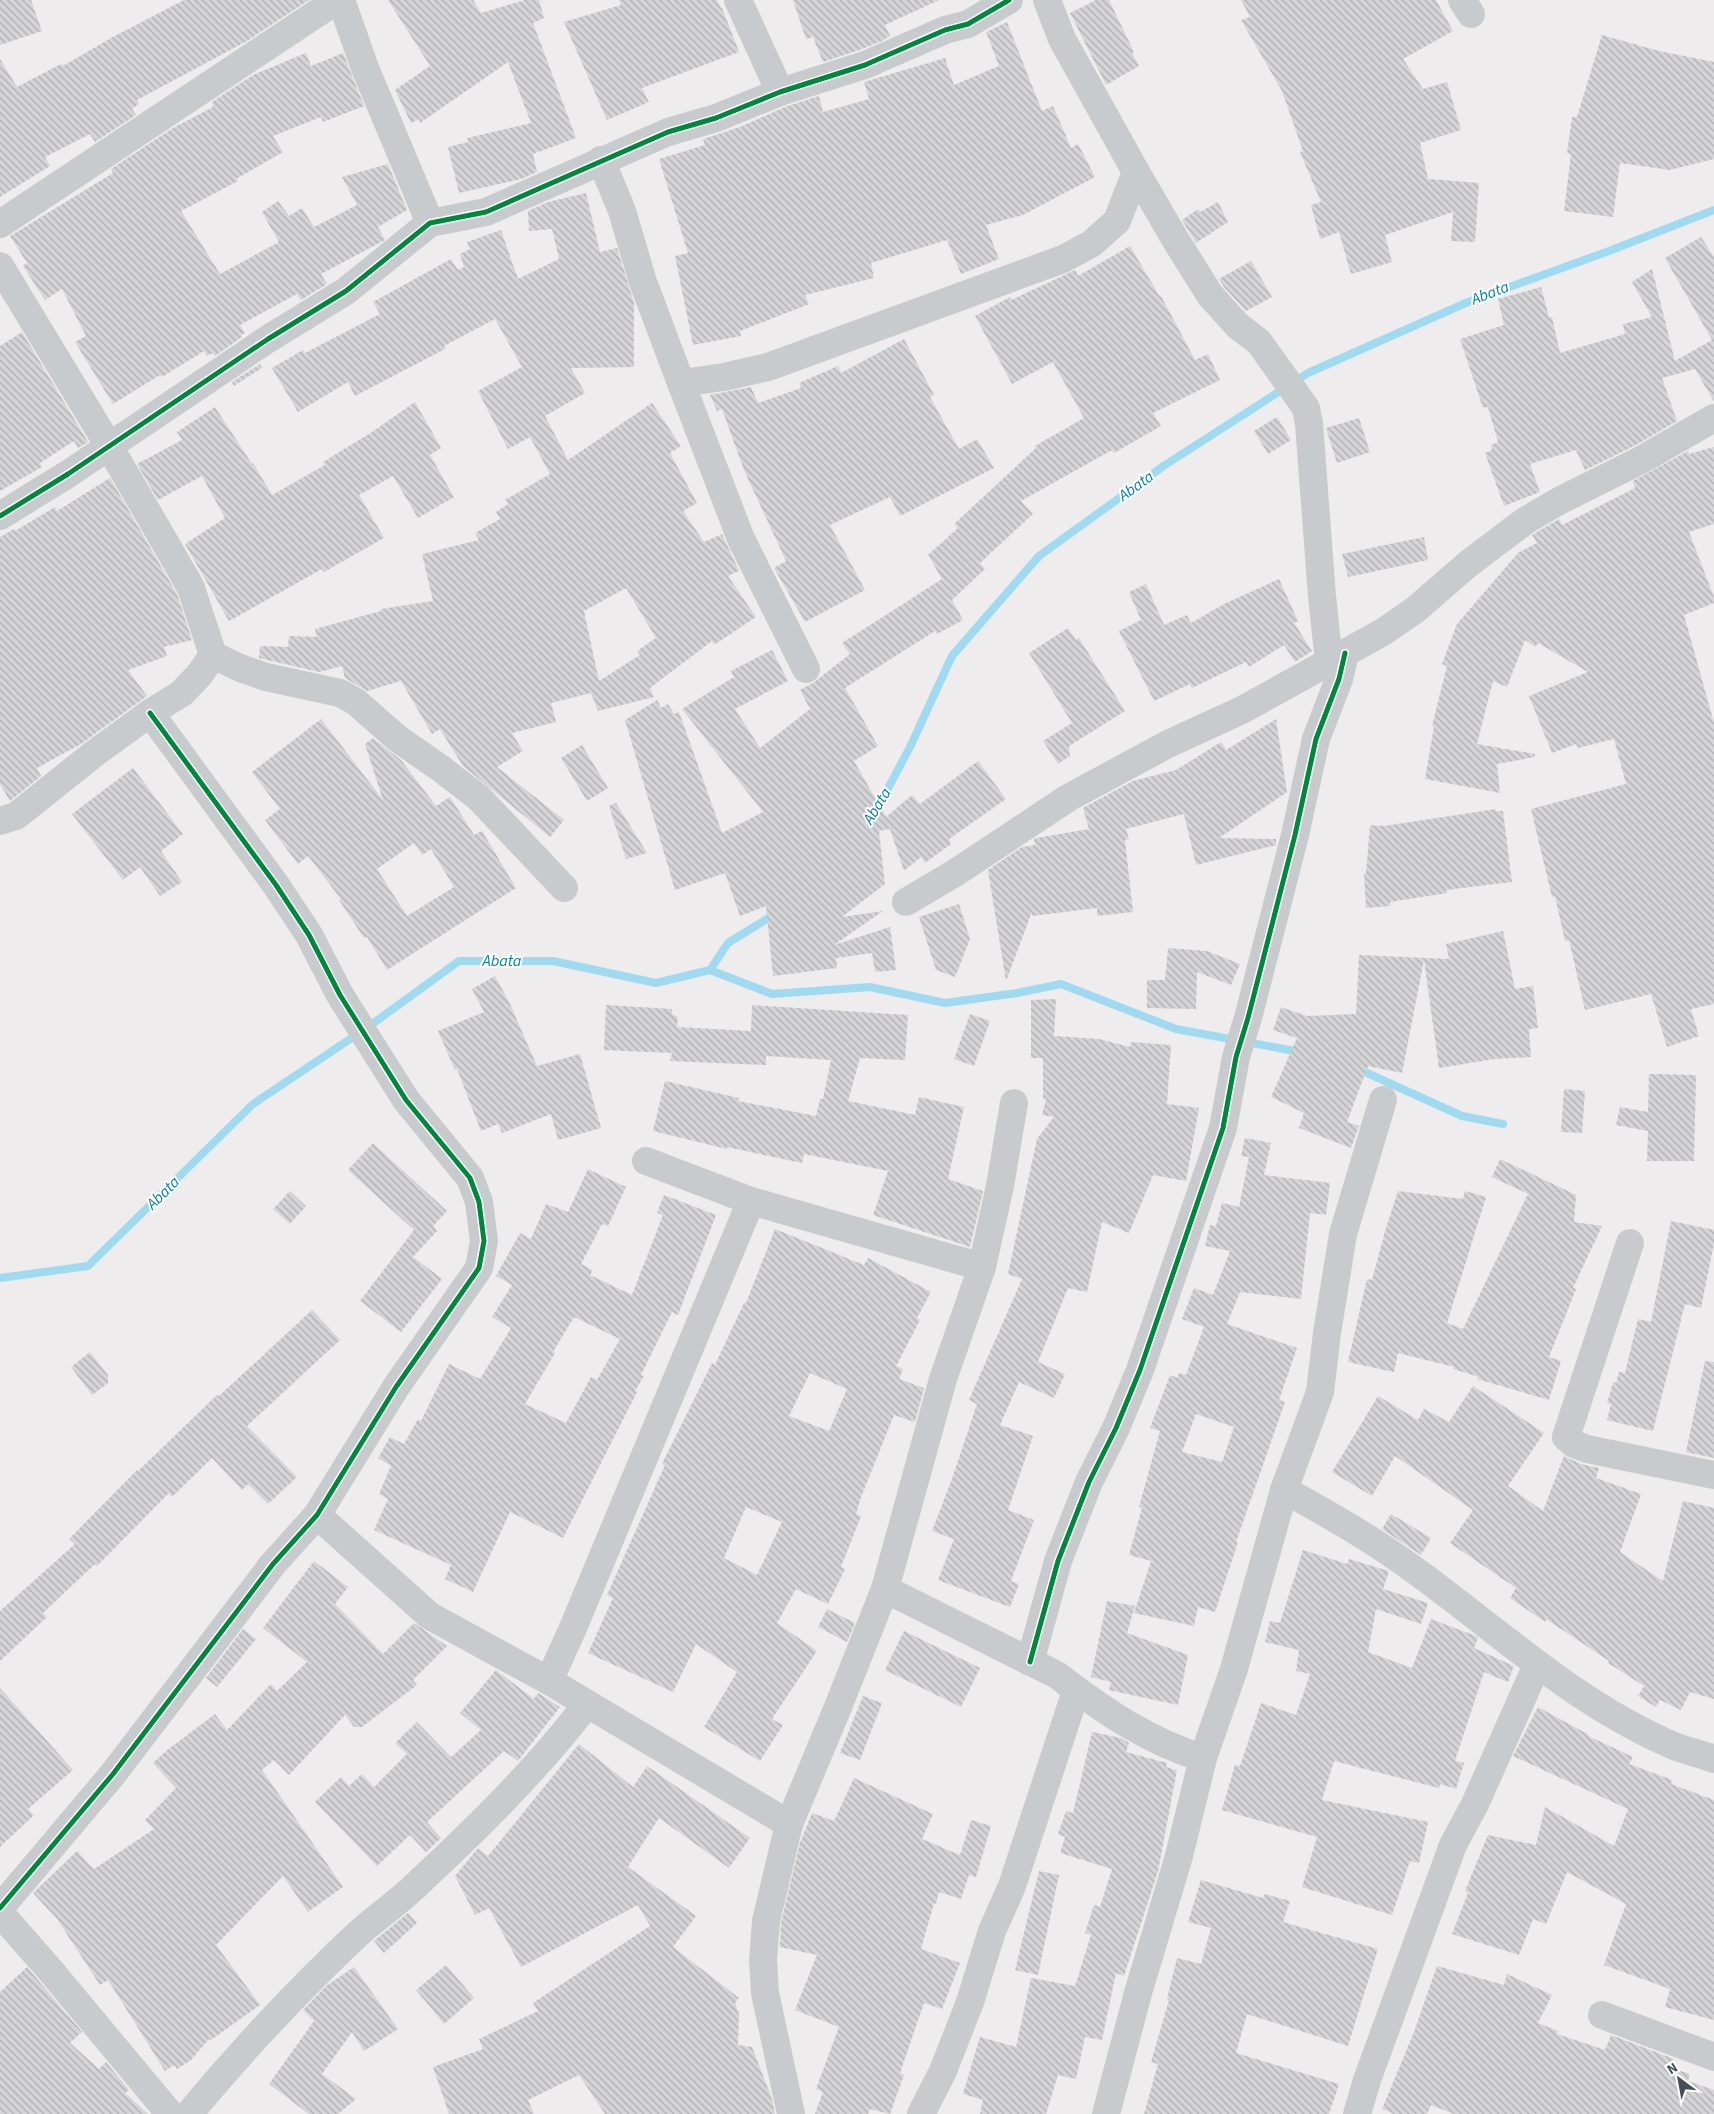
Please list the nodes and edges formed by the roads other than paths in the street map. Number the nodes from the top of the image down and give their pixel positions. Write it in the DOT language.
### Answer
graph roads {
  1 [pos="337,0"];
  2 [pos="341,0"];
  3 [pos="738,0"];
  4 [pos="1009,0"];
  5 [pos="1047,0"];
  6 [pos="780,92"];
  7 [pos="601,160"];
  8 [pos="1136,172"];
  9 [pos="430,223"];
  10 [pos="0,224"];
  11 [pos="0,266"];
  12 [pos="680,384"];
  13 [pos="1714,418"];
  14 [pos="109,446"];
  15 [pos="0,516"];
  16 [pos="213,655"];
  17 [pos="1337,658"];
  18 [pos="806,669"];
  19 [pos="150,713"];
  20 [pos="0,820"];
  21 [pos="564,888"];
  22 [pos="906,902"];
  23 [pos="1383,1100"];
  24 [pos="1014,1103"];
  25 [pos="646,1161"];
  26 [pos="751,1201"];
  27 [pos="1630,1244"];
  28 [pos="982,1267"];
  29 [pos="1714,1475"];
  30 [pos="1284,1490"];
  31 [pos="318,1515"];
  32 [pos="885,1589"];
  33 [pos="1030,1662"];
  34 [pos="1537,1665"];
  35 [pos="549,1682"];
  36 [pos="1076,1691"];
  37 [pos="587,1704"];
  38 [pos="1203,1758"];
  39 [pos="1714,1758"];
  40 [pos="789,1824"];
  41 [pos="0,1908"];
  42 [pos="0,1914"];
  43 [pos="1602,2015"];
  44 [pos="1714,2057"];
  45 [pos="170,2114"];
  46 [pos="189,2114"];
  47 [pos="791,2114"];
  48 [pos="921,2114"];
  49 [pos="1106,2114"];
  50 [pos="1357,2114"];
  1 -- 10 [label="street"];
  2 -- 9 [label="street"];
  3 -- 6 [label="street"];
  4 -- 6 [label="street"];
  5 -- 8 [label="street"];
  6 -- 7 [label="street"];
  7 -- 9 [label="street"];
  7 -- 12 [label="street"];
  8 -- 12 [label="street"];
  8 -- 17 [label="street"];
  9 -- 14 [label="street"];
  11 -- 14 [label="street"];
  12 -- 18 [label="street"];
  13 -- 17 [label="street"];
  14 -- 15 [label="street"];
  14 -- 16 [label="street"];
  16 -- 19 [label="street"];
  16 -- 21 [label="street"];
  17 -- 22 [label="street"];
  17 -- 33 [label="street"];
  19 -- 20 [label="street"];
  19 -- 31 [label="street"];
  23 -- 30 [label="street"];
  24 -- 28 [label="street"];
  25 -- 26 [label="street"];
  26 -- 28 [label="street"];
  26 -- 35 [label="street"];
  27 -- 29 [label="street"];
  28 -- 32 [label="street"];
  30 -- 34 [label="street"];
  30 -- 38 [label="street"];
  31 -- 35 [label="street"];
  31 -- 41 [label="street"];
  32 -- 33 [label="street"];
  32 -- 40 [label="street"];
  33 -- 36 [label="street"];
  34 -- 39 [label="street"];
  34 -- 50 [label="street"];
  35 -- 37 [label="street"];
  36 -- 38 [label="street"];
  36 -- 48 [label="street"];
  37 -- 40 [label="street"];
  37 -- 46 [label="street"];
  38 -- 49 [label="street"];
  40 -- 47 [label="street"];
  42 -- 45 [label="street"];
  43 -- 44 [label="street"];
}
